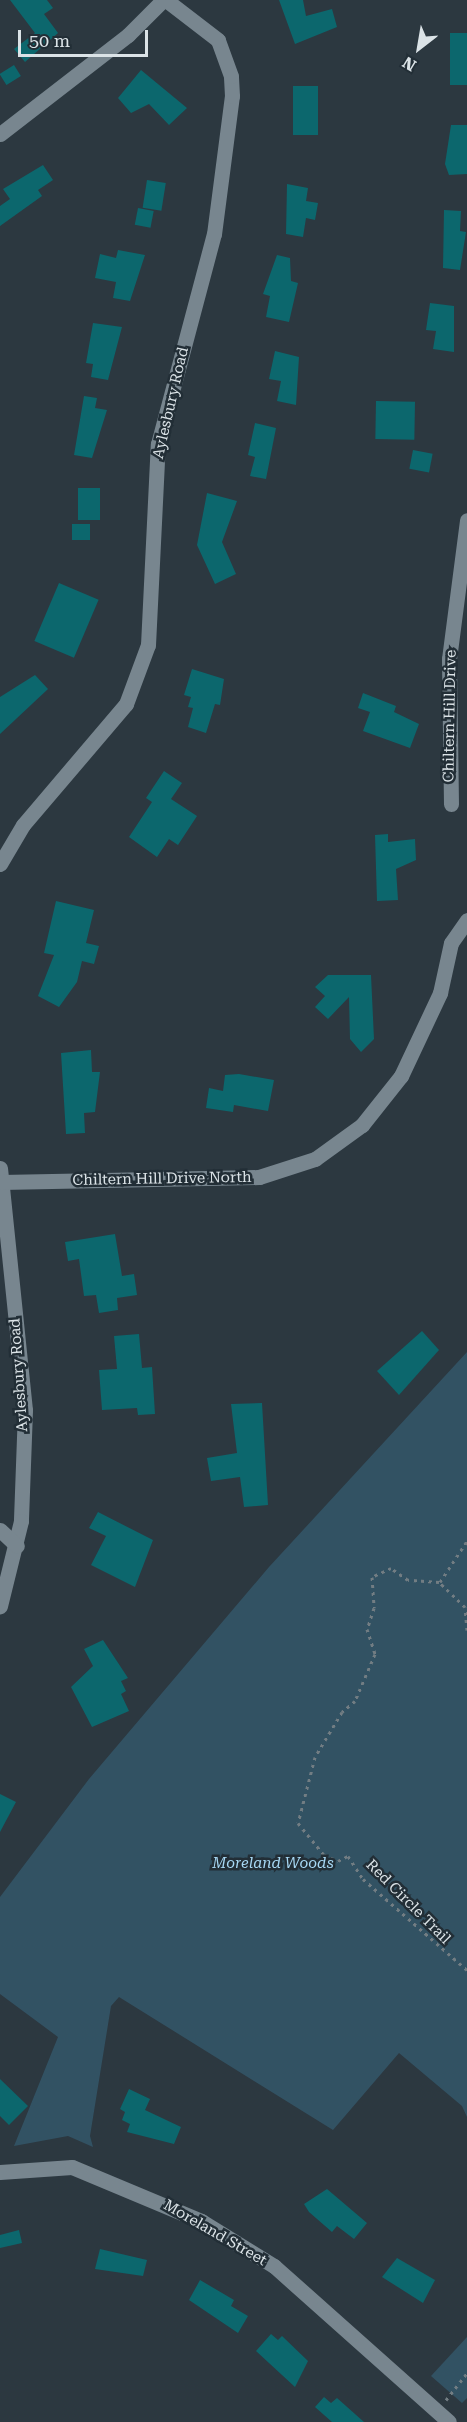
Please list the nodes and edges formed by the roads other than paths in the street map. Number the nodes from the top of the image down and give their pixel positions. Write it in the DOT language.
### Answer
graph roads {
  1 [pos="164,0"];
  2 [pos="0,134"];
  3 [pos="467,520"];
  4 [pos="451,804"];
  5 [pos="0,864"];
  6 [pos="467,920"];
  7 [pos="1,1175"];
  8 [pos="0,1530"];
  9 [pos="17,1546"];
  10 [pos="0,1606"];
  11 [pos="0,2172"];
  12 [pos="449,2422"];
  1 -- 2 [label="street"];
  1 -- 5 [label="street, Aylesbury Road"];
  3 -- 4 [label="street, Chiltern Hill Drive"];
  6 -- 7 [label="street, Chiltern Hill Drive North"];
  7 -- 9 [label="street, Aylesbury Road"];
  8 -- 9 [label="street"];
  9 -- 10 [label="street, Aylesbury Road"];
  11 -- 12 [label="street, Moreland Street"];
}
